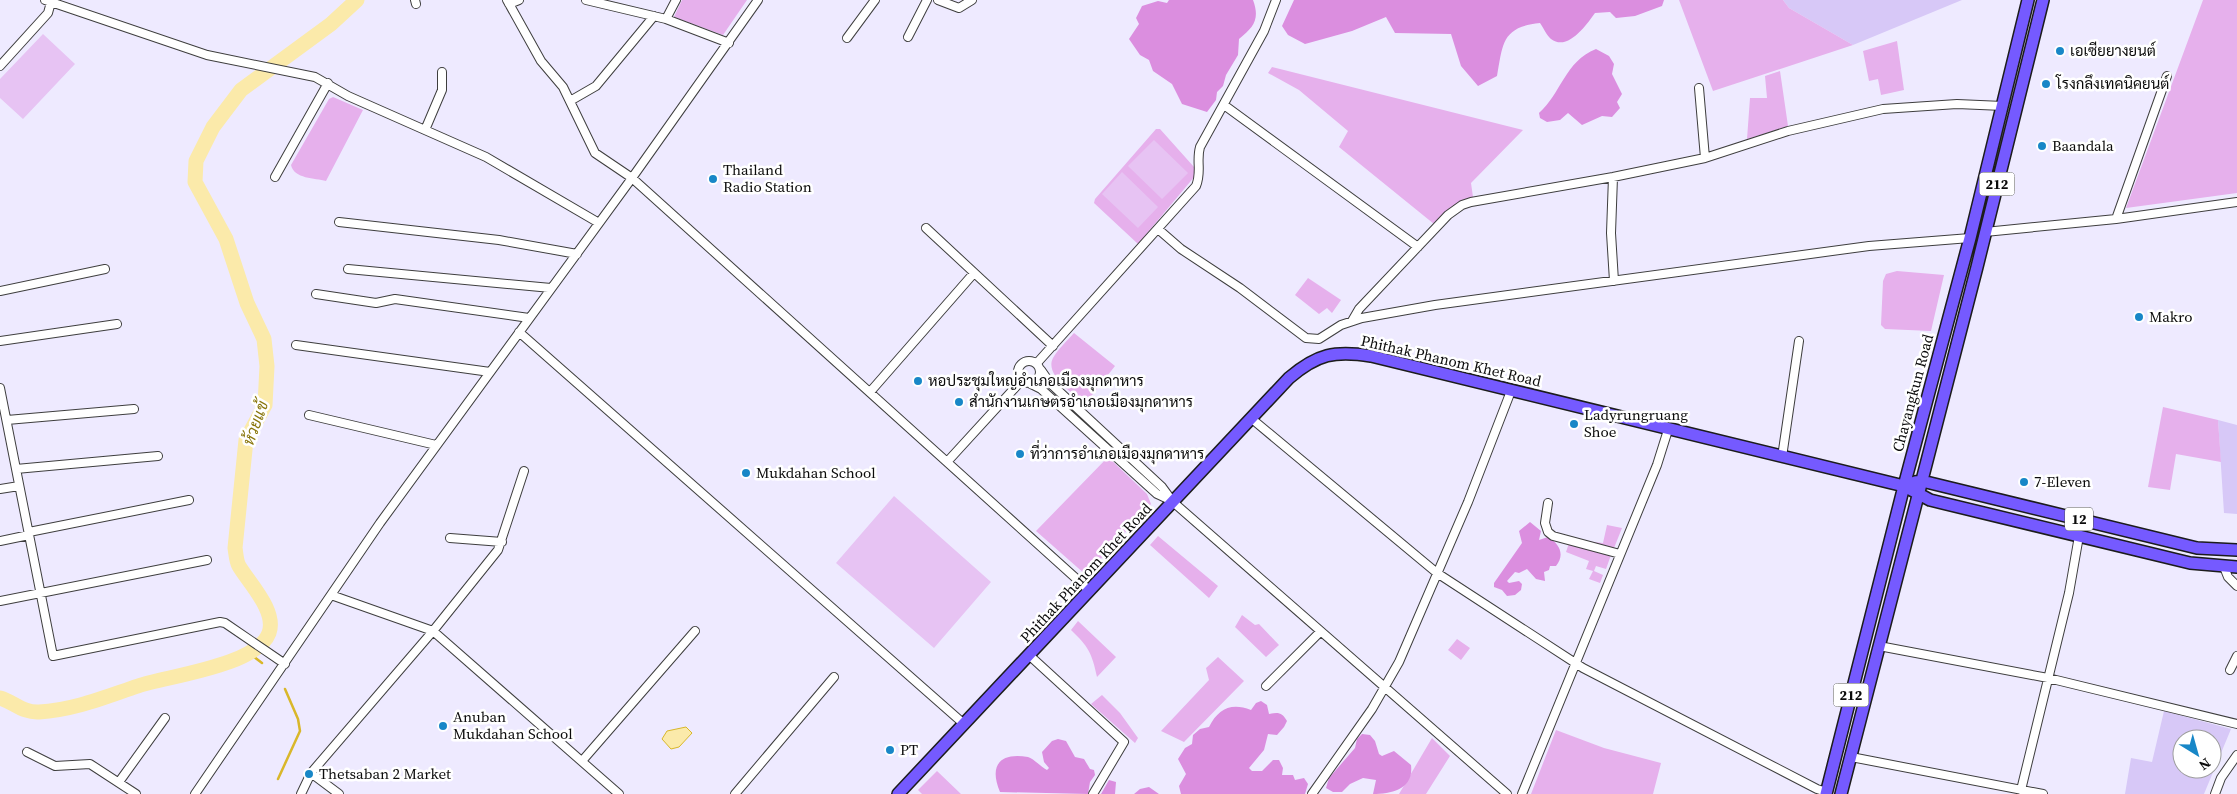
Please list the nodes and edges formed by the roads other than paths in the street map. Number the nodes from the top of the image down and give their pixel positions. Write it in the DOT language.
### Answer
graph roads {
  1 [pos="518,0"];
  2 [pos="589,0"];
  3 [pos="676,0"];
  4 [pos="758,0"];
  5 [pos="875,0"];
  6 [pos="927,0"];
  7 [pos="938,0"];
  8 [pos="972,0"];
  9 [pos="1276,0"];
  10 [pos="2028,0"];
  11 [pos="2042,0"];
  12 [pos="48,1"];
  13 [pos="508,2"];
  14 [pos="654,16"];
  15 [pos="666,18"];
  16 [pos="2021,28"];
  17 [pos="2035,31"];
  18 [pos="908,37"];
  19 [pos="848,38"];
  20 [pos="729,42"];
  21 [pos="0,66"];
  22 [pos="442,72"];
  23 [pos="2167,76"];
  24 [pos="328,83"];
  25 [pos="1698,88"];
  26 [pos="570,102"];
  27 [pos="1224,105"];
  28 [pos="2003,106"];
  29 [pos="425,130"];
  30 [pos="1705,158"];
  31 [pos="275,177"];
  32 [pos="1613,177"];
  33 [pos="632,178"];
  34 [pos="2237,202"];
  35 [pos="2116,219"];
  36 [pos="339,222"];
  37 [pos="599,223"];
  38 [pos="926,228"];
  39 [pos="1158,229"];
  40 [pos="1985,232"];
  41 [pos="1970,238"];
  42 [pos="1418,247"];
  43 [pos="577,254"];
  44 [pos="105,269"];
  45 [pos="348,269"];
  46 [pos="974,273"];
  47 [pos="1614,281"];
  48 [pos="551,288"];
  49 [pos="0,291"];
  50 [pos="316,294"];
  51 [pos="529,318"];
  52 [pos="1352,321"];
  53 [pos="117,324"];
  54 [pos="519,332"];
  55 [pos="0,341"];
  56 [pos="1799,342"];
  57 [pos="296,345"];
  58 [pos="1053,346"];
  59 [pos="1039,367"];
  60 [pos="490,372"];
  61 [pos="1025,381"];
  62 [pos="0,388"];
  63 [pos="1511,391"];
  64 [pos="870,392"];
  65 [pos="134,409"];
  66 [pos="309,415"];
  67 [pos="1252,419"];
  68 [pos="7,420"];
  69 [pos="1668,430"];
  70 [pos="9,433"];
  71 [pos="0,435"];
  72 [pos="436,445"];
  73 [pos="158,456"];
  74 [pos="1782,456"];
  75 [pos="947,462"];
  76 [pos="16,469"];
  77 [pos="524,471"];
  78 [pos="1922,481"];
  79 [pos="19,486"];
  80 [pos="1904,486"];
  81 [pos="0,489"];
  82 [pos="1918,494"];
  83 [pos="189,500"];
  84 [pos="1174,502"];
  85 [pos="1548,502"];
  86 [pos="29,533"];
  87 [pos="2080,536"];
  88 [pos="450,538"];
  89 [pos="0,541"];
  90 [pos="502,542"];
  91 [pos="2237,550"];
  92 [pos="1620,554"];
  93 [pos="207,560"];
  94 [pos="2224,567"];
  95 [pos="2237,567"];
  96 [pos="1437,573"];
  97 [pos="2237,586"];
  98 [pos="1090,591"];
  99 [pos="41,593"];
  100 [pos="331,596"];
  101 [pos="0,601"];
  102 [pos="433,631"];
  103 [pos="695,631"];
  104 [pos="1320,632"];
  105 [pos="1879,646"];
  106 [pos="1029,655"];
  107 [pos="2237,656"];
  108 [pos="1575,663"];
  109 [pos="285,664"];
  110 [pos="2230,670"];
  111 [pos="834,677"];
  112 [pos="2048,678"];
  113 [pos="1266,686"];
  114 [pos="1385,688"];
  115 [pos="165,718"];
  116 [pos="964,724"];
  117 [pos="2237,724"];
  118 [pos="27,752"];
  119 [pos="2237,754"];
  120 [pos="1851,757"];
  121 [pos="582,761"];
  122 [pos="311,773"];
  123 [pos="119,782"];
  124 [pos="2021,790"];
  125 [pos="1826,793"];
  126 [pos="136,794"];
  127 [pos="195,794"];
  128 [pos="301,794"];
  129 [pos="339,794"];
  130 [pos="618,794"];
  131 [pos="735,794"];
  132 [pos="898,794"];
  133 [pos="1093,794"];
  134 [pos="1312,794"];
  135 [pos="1507,794"];
  136 [pos="1522,794"];
  137 [pos="1841,794"];
  138 [pos="2043,794"];
  139 [pos="2215,794"];
  1 -- 13 [label="street"];
  2 -- 14 [label="street"];
  3 -- 15 [label="street"];
  4 -- 20 [label="street"];
  5 -- 19 [label="street"];
  6 -- 18 [label="street"];
  7 -- 8 [label="street"];
  9 -- 27 [label="street"];
  10 -- 16 [label="main road, Chayangkun Road / 212"];
  11 -- 17 [label="main road, Chayangkun Road / 212"];
  12 -- 21 [label="street"];
  12 -- 24 [label="street"];
  13 -- 26 [label="street"];
  14 -- 15 [label="street"];
  14 -- 26 [label="street"];
  15 -- 20 [label="street"];
  16 -- 17 [label="main road"];
  16 -- 28 [label="main road, Chayangkun Road / 212"];
  17 -- 40 [label="main road, Chayangkun Road / 212"];
  20 -- 33 [label="street"];
  22 -- 29 [label="street"];
  23 -- 35 [label="street"];
  24 -- 29 [label="street"];
  24 -- 31 [label="street"];
  25 -- 30 [label="street"];
  26 -- 33 [label="street"];
  27 -- 39 [label="street"];
  27 -- 42 [label="street"];
  28 -- 30 [label="street"];
  28 -- 41 [label="main road, Chayangkun Road / 212"];
  29 -- 37 [label="street"];
  30 -- 32 [label="street"];
  32 -- 42 [label="street"];
  32 -- 47 [label="street"];
  33 -- 37 [label="street"];
  33 -- 64 [label="street"];
  34 -- 35 [label="street"];
  35 -- 40 [label="street"];
  36 -- 43 [label="street"];
  37 -- 43 [label="street"];
  38 -- 46 [label="street"];
  39 -- 52 [label="street"];
  39 -- 58 [label="street"];
  40 -- 78 [label="main road, Chayangkun Road / 212"];
  41 -- 47 [label="street"];
  41 -- 80 [label="main road, Chayangkun Road / 212"];
  42 -- 52 [label="street"];
  43 -- 48 [label="street"];
  44 -- 49 [label="street"];
  45 -- 48 [label="street"];
  46 -- 58 [label="street"];
  46 -- 64 [label="street"];
  47 -- 52 [label="street"];
  48 -- 51 [label="street"];
  50 -- 51 [label="street"];
  51 -- 54 [label="street"];
  53 -- 55 [label="street"];
  54 -- 60 [label="street"];
  54 -- 116 [label="street"];
  56 -- 74 [label="street"];
  57 -- 60 [label="street"];
  58 -- 59 [label="street"];
  59 -- 61 [label="street"];
  59 -- 61 [label="street"];
  59 -- 84 [label="street"];
  60 -- 72 [label="street"];
  61 -- 75 [label="street"];
  61 -- 84 [label="street"];
  62 -- 68 [label="street"];
  63 -- 67 [label="main road, Phithak Phanom Khet Road"];
  63 -- 69 [label="main road, Phithak Phanom Khet Road"];
  63 -- 96 [label="street"];
  64 -- 75 [label="street"];
  65 -- 68 [label="street"];
  66 -- 72 [label="street"];
  67 -- 84 [label="main road, Phithak Phanom Khet Road"];
  67 -- 96 [label="street"];
  68 -- 70 [label="street"];
  69 -- 74 [label="main road, Phithak Phanom Khet Road"];
  69 -- 92 [label="street"];
  70 -- 71 [label="street"];
  70 -- 76 [label="street"];
  72 -- 100 [label="street"];
  73 -- 76 [label="street"];
  74 -- 80 [label="main road, Phithak Phanom Khet Road"];
  75 -- 98 [label="street"];
  76 -- 79 [label="street"];
  77 -- 90 [label="street"];
  78 -- 80 [label="main road"];
  78 -- 82 [label="main road, Chayangkun Road / 212"];
  78 -- 91 [label="main road, 12"];
  79 -- 81 [label="street"];
  79 -- 86 [label="street"];
  80 -- 82 [label="main road"];
  80 -- 125 [label="main road, Chayangkun Road / 212"];
  82 -- 87 [label="main road, 12"];
  82 -- 105 [label="main road, Chayangkun Road / 212"];
  83 -- 86 [label="street"];
  84 -- 98 [label="main road, Phithak Phanom Khet Road"];
  84 -- 104 [label="street"];
  85 -- 92 [label="street"];
  86 -- 89 [label="street"];
  86 -- 99 [label="street"];
  87 -- 94 [label="main road, 12"];
  87 -- 112 [label="street"];
  88 -- 90 [label="street"];
  90 -- 102 [label="street"];
  92 -- 108 [label="street"];
  93 -- 99 [label="street"];
  94 -- 95 [label="main road, 12"];
  94 -- 97 [label="street"];
  96 -- 108 [label="street"];
  96 -- 114 [label="street"];
  98 -- 106 [label="main road, Phithak Phanom Khet Road"];
  99 -- 101 [label="street"];
  99 -- 109 [label="street"];
  100 -- 102 [label="street"];
  100 -- 109 [label="street"];
  102 -- 121 [label="street"];
  102 -- 122 [label="street"];
  103 -- 121 [label="street"];
  104 -- 113 [label="street"];
  104 -- 114 [label="street"];
  105 -- 112 [label="street"];
  105 -- 120 [label="main road, Chayangkun Road / 212"];
  106 -- 116 [label="main road, Phithak Phanom Khet Road"];
  106 -- 133 [label="street"];
  107 -- 110 [label="street"];
  108 -- 125 [label="street"];
  108 -- 136 [label="street"];
  109 -- 127 [label="street"];
  111 -- 131 [label="street"];
  112 -- 117 [label="street"];
  112 -- 124 [label="street"];
  114 -- 134 [label="street"];
  114 -- 135 [label="street"];
  115 -- 123 [label="street"];
  116 -- 132 [label="main road, Phithak Phanom Khet Road"];
  118 -- 123 [label="street"];
  119 -- 139 [label="street"];
  120 -- 124 [label="street"];
  120 -- 137 [label="main road, Chayangkun Road / 212"];
  121 -- 130 [label="street"];
  122 -- 128 [label="street"];
  122 -- 129 [label="street"];
  123 -- 126 [label="street"];
  124 -- 138 [label="street"];
}
